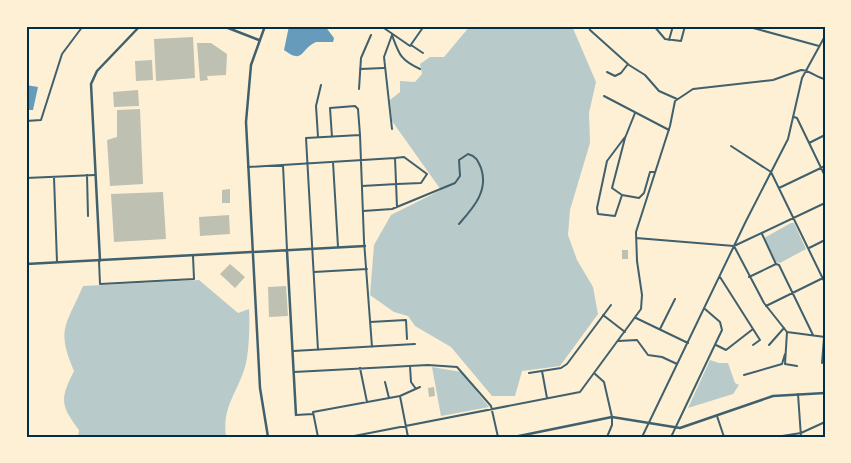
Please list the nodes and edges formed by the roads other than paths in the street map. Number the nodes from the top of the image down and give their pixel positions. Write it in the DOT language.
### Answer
graph roads {
  1 [pos="83,26"];
  2 [pos="140,26"];
  3 [pos="265,26"];
  4 [pos="381,26"];
  5 [pos="424,26"];
  6 [pos="589,26"];
  7 [pos="654,26"];
  8 [pos="673,26"];
  9 [pos="685,26"];
  10 [pos="746,26"];
  11 [pos="225,27"];
  12 [pos="758,28"];
  13 [pos="371,35"];
  14 [pos="392,35"];
  15 [pos="825,36"];
  16 [pos="259,40"];
  17 [pos="669,40"];
  18 [pos="411,45"];
  19 [pos="819,46"];
  20 [pos="423,53"];
  21 [pos="628,64"];
  22 [pos="384,68"];
  23 [pos="360,69"];
  24 [pos="420,69"];
  25 [pos="806,70"];
  26 [pos="607,72"];
  27 [pos="825,79"];
  28 [pos="321,85"];
  29 [pos="359,89"];
  30 [pos="604,96"];
  31 [pos="677,99"];
  32 [pos="635,112"];
  33 [pos="794,118"];
  34 [pos="26,121"];
  35 [pos="392,129"];
  36 [pos="668,130"];
  37 [pos="360,135"];
  38 [pos="825,135"];
  39 [pos="626,136"];
  40 [pos="318,137"];
  41 [pos="332,137"];
  42 [pos="809,143"];
  43 [pos="731,146"];
  44 [pos="395,158"];
  45 [pos="361,161"];
  46 [pos="333,162"];
  47 [pos="308,163"];
  48 [pos="282,165"];
  49 [pos="825,166"];
  50 [pos="248,167"];
  51 [pos="821,168"];
  52 [pos="654,172"];
  53 [pos="771,172"];
  54 [pos="87,175"];
  55 [pos="95,175"];
  56 [pos="825,176"];
  57 [pos="54,177"];
  58 [pos="26,178"];
  59 [pos="397,184"];
  60 [pos="362,186"];
  61 [pos="779,188"];
  62 [pos="622,195"];
  63 [pos="825,203"];
  64 [pos="397,207"];
  65 [pos="363,211"];
  66 [pos="88,216"];
  67 [pos="793,218"];
  68 [pos="459,224"];
  69 [pos="762,234"];
  70 [pos="636,238"];
  71 [pos="825,240"];
  72 [pos="365,246"];
  73 [pos="734,246"];
  74 [pos="338,248"];
  75 [pos="808,248"];
  76 [pos="313,250"];
  77 [pos="287,251"];
  78 [pos="253,253"];
  79 [pos="193,256"];
  80 [pos="99,261"];
  81 [pos="57,263"];
  82 [pos="26,264"];
  83 [pos="776,264"];
  84 [pos="367,269"];
  85 [pos="314,272"];
  86 [pos="720,276"];
  87 [pos="749,277"];
  88 [pos="824,278"];
  89 [pos="825,283"];
  90 [pos="793,293"];
  91 [pos="675,299"];
  92 [pos="610,305"];
  93 [pos="766,306"];
  94 [pos="705,309"];
  95 [pos="603,315"];
  96 [pos="635,317"];
  97 [pos="370,322"];
  98 [pos="784,328"];
  99 [pos="753,329"];
  100 [pos="660,330"];
  101 [pos="625,332"];
  102 [pos="788,332"];
  103 [pos="813,336"];
  104 [pos="824,337"];
  105 [pos="407,339"];
  106 [pos="618,341"];
  107 [pos="688,342"];
  108 [pos="415,344"];
  109 [pos="715,345"];
  110 [pos="753,345"];
  111 [pos="769,345"];
  112 [pos="372,347"];
  113 [pos="318,350"];
  114 [pos="293,351"];
  115 [pos="785,354"];
  116 [pos="822,363"];
  117 [pos="677,364"];
  118 [pos="410,366"];
  119 [pos="797,366"];
  120 [pos="360,368"];
  121 [pos="542,371"];
  122 [pos="294,372"];
  123 [pos="529,373"];
  124 [pos="594,374"];
  125 [pos="744,375"];
  126 [pos="385,382"];
  127 [pos="420,387"];
  128 [pos="416,389"];
  129 [pos="825,392"];
  130 [pos="798,394"];
  131 [pos="400,396"];
  132 [pos="389,398"];
  133 [pos="547,398"];
  134 [pos="367,402"];
  135 [pos="493,409"];
  136 [pos="313,414"];
  137 [pos="296,415"];
  138 [pos="717,416"];
  139 [pos="612,417"];
  140 [pos="825,422"];
  141 [pos="649,423"];
  142 [pos="406,426"];
  143 [pos="676,427"];
  144 [pos="801,435"];
  145 [pos="268,437"];
  146 [pos="318,437"];
  147 [pos="349,437"];
  148 [pos="408,437"];
  149 [pos="498,437"];
  150 [pos="514,437"];
  151 [pos="607,437"];
  152 [pos="642,437"];
  153 [pos="671,437"];
  154 [pos="724,437"];
  155 [pos="776,437"];
  1 -- 34 [label="street"];
  2 -- 55 [label="street"];
  3 -- 16 [label="street"];
  4 -- 14 [label="street"];
  5 -- 18 [label="street"];
  6 -- 21 [label="street"];
  7 -- 17 [label="street"];
  8 -- 17 [label="street"];
  9 -- 17 [label="street"];
  10 -- 12 [label="street"];
  11 -- 16 [label="street"];
  12 -- 19 [label="street"];
  13 -- 23 [label="street"];
  14 -- 18 [label="street"];
  14 -- 22 [label="street"];
  14 -- 24 [label="street"];
  15 -- 19 [label="street"];
  16 -- 50 [label="street"];
  18 -- 20 [label="street"];
  19 -- 25 [label="street"];
  21 -- 26 [label="street"];
  21 -- 31 [label="street"];
  22 -- 23 [label="street"];
  22 -- 35 [label="street"];
  23 -- 29 [label="street"];
  25 -- 27 [label="street"];
  25 -- 31 [label="street"];
  25 -- 33 [label="street"];
  28 -- 40 [label="street"];
  30 -- 32 [label="street"];
  31 -- 36 [label="street"];
  32 -- 36 [label="street"];
  32 -- 39 [label="street"];
  33 -- 42 [label="street"];
  33 -- 53 [label="street"];
  36 -- 52 [label="street"];
  37 -- 41 [label="street"];
  37 -- 41 [label="street"];
  37 -- 45 [label="street"];
  38 -- 42 [label="street"];
  39 -- 62 [label="street"];
  39 -- 62 [label="street"];
  40 -- 41 [label="street"];
  40 -- 47 [label="street"];
  42 -- 51 [label="street"];
  43 -- 53 [label="street"];
  44 -- 45 [label="street"];
  44 -- 59 [label="street"];
  44 -- 59 [label="street"];
  45 -- 46 [label="street"];
  45 -- 60 [label="street"];
  46 -- 47 [label="street"];
  46 -- 74 [label="street"];
  47 -- 48 [label="street"];
  47 -- 76 [label="street"];
  48 -- 50 [label="street"];
  48 -- 77 [label="street"];
  49 -- 51 [label="street"];
  50 -- 78 [label="street"];
  51 -- 56 [label="street"];
  51 -- 61 [label="street"];
  52 -- 62 [label="street"];
  52 -- 70 [label="street"];
  53 -- 61 [label="street"];
  53 -- 73 [label="street"];
  54 -- 55 [label="street"];
  54 -- 57 [label="street"];
  54 -- 66 [label="street"];
  55 -- 80 [label="street"];
  57 -- 58 [label="street"];
  57 -- 81 [label="street"];
  59 -- 60 [label="street"];
  59 -- 64 [label="street"];
  60 -- 65 [label="street"];
  61 -- 67 [label="street"];
  63 -- 67 [label="street"];
  64 -- 65 [label="street"];
  64 -- 68 [label="street"];
  65 -- 72 [label="street"];
  67 -- 69 [label="street"];
  67 -- 75 [label="street"];
  69 -- 73 [label="street"];
  69 -- 83 [label="street"];
  70 -- 73 [label="street"];
  70 -- 96 [label="street"];
  71 -- 75 [label="street"];
  72 -- 74 [label="street"];
  72 -- 84 [label="street"];
  73 -- 86 [label="street"];
  73 -- 87 [label="street"];
  74 -- 76 [label="street"];
  75 -- 88 [label="street"];
  76 -- 77 [label="street"];
  76 -- 85 [label="street"];
  77 -- 78 [label="street"];
  77 -- 114 [label="street"];
  78 -- 79 [label="street"];
  78 -- 145 [label="street"];
  79 -- 80 [label="street"];
  79 -- 80 [label="street"];
  80 -- 81 [label="street"];
  81 -- 82 [label="street"];
  83 -- 87 [label="street"];
  83 -- 90 [label="street"];
  84 -- 85 [label="street"];
  84 -- 97 [label="street"];
  85 -- 113 [label="street"];
  86 -- 94 [label="street"];
  86 -- 99 [label="street"];
  87 -- 93 [label="street"];
  88 -- 89 [label="street"];
  88 -- 90 [label="street"];
  90 -- 93 [label="street"];
  90 -- 103 [label="street"];
  91 -- 100 [label="street"];
  92 -- 95 [label="street"];
  93 -- 98 [label="street"];
  94 -- 107 [label="street"];
  94 -- 109 [label="street"];
  95 -- 101 [label="street"];
  95 -- 121 [label="street"];
  96 -- 100 [label="street"];
  96 -- 101 [label="street"];
  97 -- 105 [label="street"];
  97 -- 112 [label="street"];
  98 -- 102 [label="street"];
  98 -- 111 [label="street"];
  99 -- 109 [label="street"];
  99 -- 110 [label="street"];
  100 -- 107 [label="street"];
  101 -- 106 [label="street"];
  102 -- 103 [label="street"];
  102 -- 115 [label="street"];
  103 -- 104 [label="street"];
  104 -- 116 [label="street"];
  106 -- 117 [label="street"];
  106 -- 124 [label="street"];
  107 -- 117 [label="street"];
  108 -- 112 [label="street"];
  109 -- 143 [label="street"];
  112 -- 113 [label="street"];
  113 -- 114 [label="street"];
  114 -- 122 [label="street"];
  115 -- 119 [label="street"];
  115 -- 125 [label="street"];
  117 -- 141 [label="street"];
  118 -- 120 [label="street"];
  118 -- 128 [label="street"];
  118 -- 135 [label="street"];
  120 -- 122 [label="street"];
  120 -- 134 [label="street"];
  121 -- 123 [label="street"];
  121 -- 133 [label="street"];
  122 -- 137 [label="street"];
  124 -- 133 [label="street"];
  124 -- 139 [label="street"];
  126 -- 132 [label="street"];
  127 -- 128 [label="street"];
  128 -- 131 [label="street"];
  129 -- 130 [label="street"];
  130 -- 138 [label="street"];
  130 -- 144 [label="street"];
  131 -- 132 [label="street"];
  131 -- 142 [label="street"];
  132 -- 134 [label="street"];
  133 -- 135 [label="street"];
  134 -- 136 [label="street"];
  135 -- 142 [label="street"];
  135 -- 149 [label="street"];
  136 -- 137 [label="street"];
  136 -- 146 [label="street"];
  138 -- 143 [label="street"];
  138 -- 154 [label="street"];
  139 -- 141 [label="street"];
  139 -- 150 [label="street"];
  139 -- 151 [label="street"];
  140 -- 144 [label="street"];
  141 -- 143 [label="street"];
  141 -- 152 [label="street"];
  142 -- 147 [label="street"];
  142 -- 148 [label="street"];
  143 -- 153 [label="street"];
  144 -- 155 [label="street"];
}
